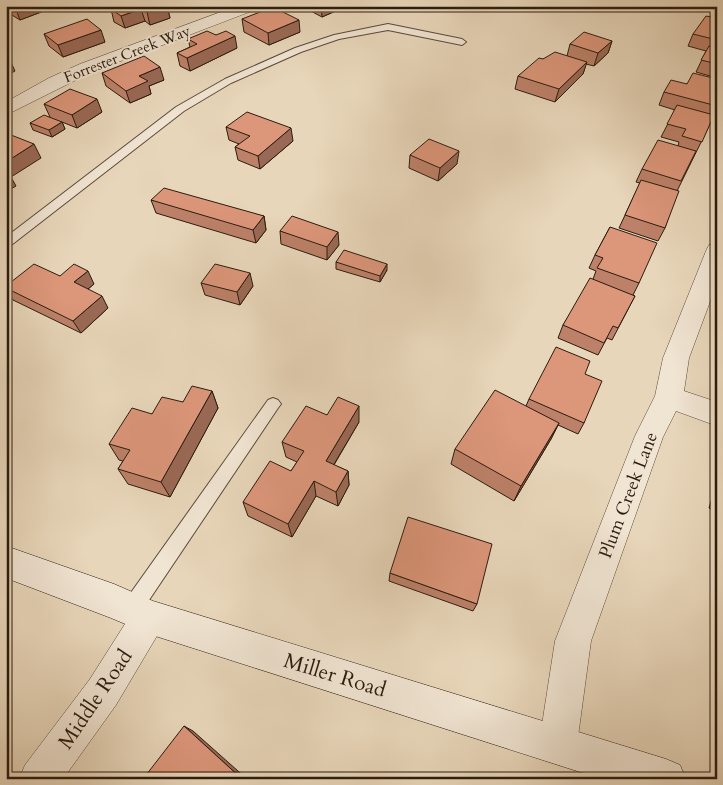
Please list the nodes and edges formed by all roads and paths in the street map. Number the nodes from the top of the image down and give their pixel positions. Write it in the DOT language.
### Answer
graph roads {
  1 [pos="252,6"];
  2 [pos="462,42"];
  3 [pos="6,110"];
  4 [pos="6,243"];
  5 [pos="717,251"];
  6 [pos="669,397"];
  7 [pos="273,404"];
  8 [pos="717,414"];
  9 [pos="6,562"];
  10 [pos="141,612"];
  11 [pos="558,744"];
  12 [pos="39,779"];
  13 [pos="666,779"];
  1 -- 3 [label="street, Forrester Creek Way"];
  2 -- 4 [label="lane"];
  5 -- 6 [label="street, Plum Creek Lane"];
  6 -- 8 [label="street"];
  6 -- 11 [label="street, Plum Creek Lane"];
  7 -- 10 [label="lane"];
  9 -- 10 [label="street, Miller Road"];
  10 -- 11 [label="street, Miller Road"];
  10 -- 12 [label="street, Middle Road"];
  11 -- 13 [label="street, Miller Road"];
}
